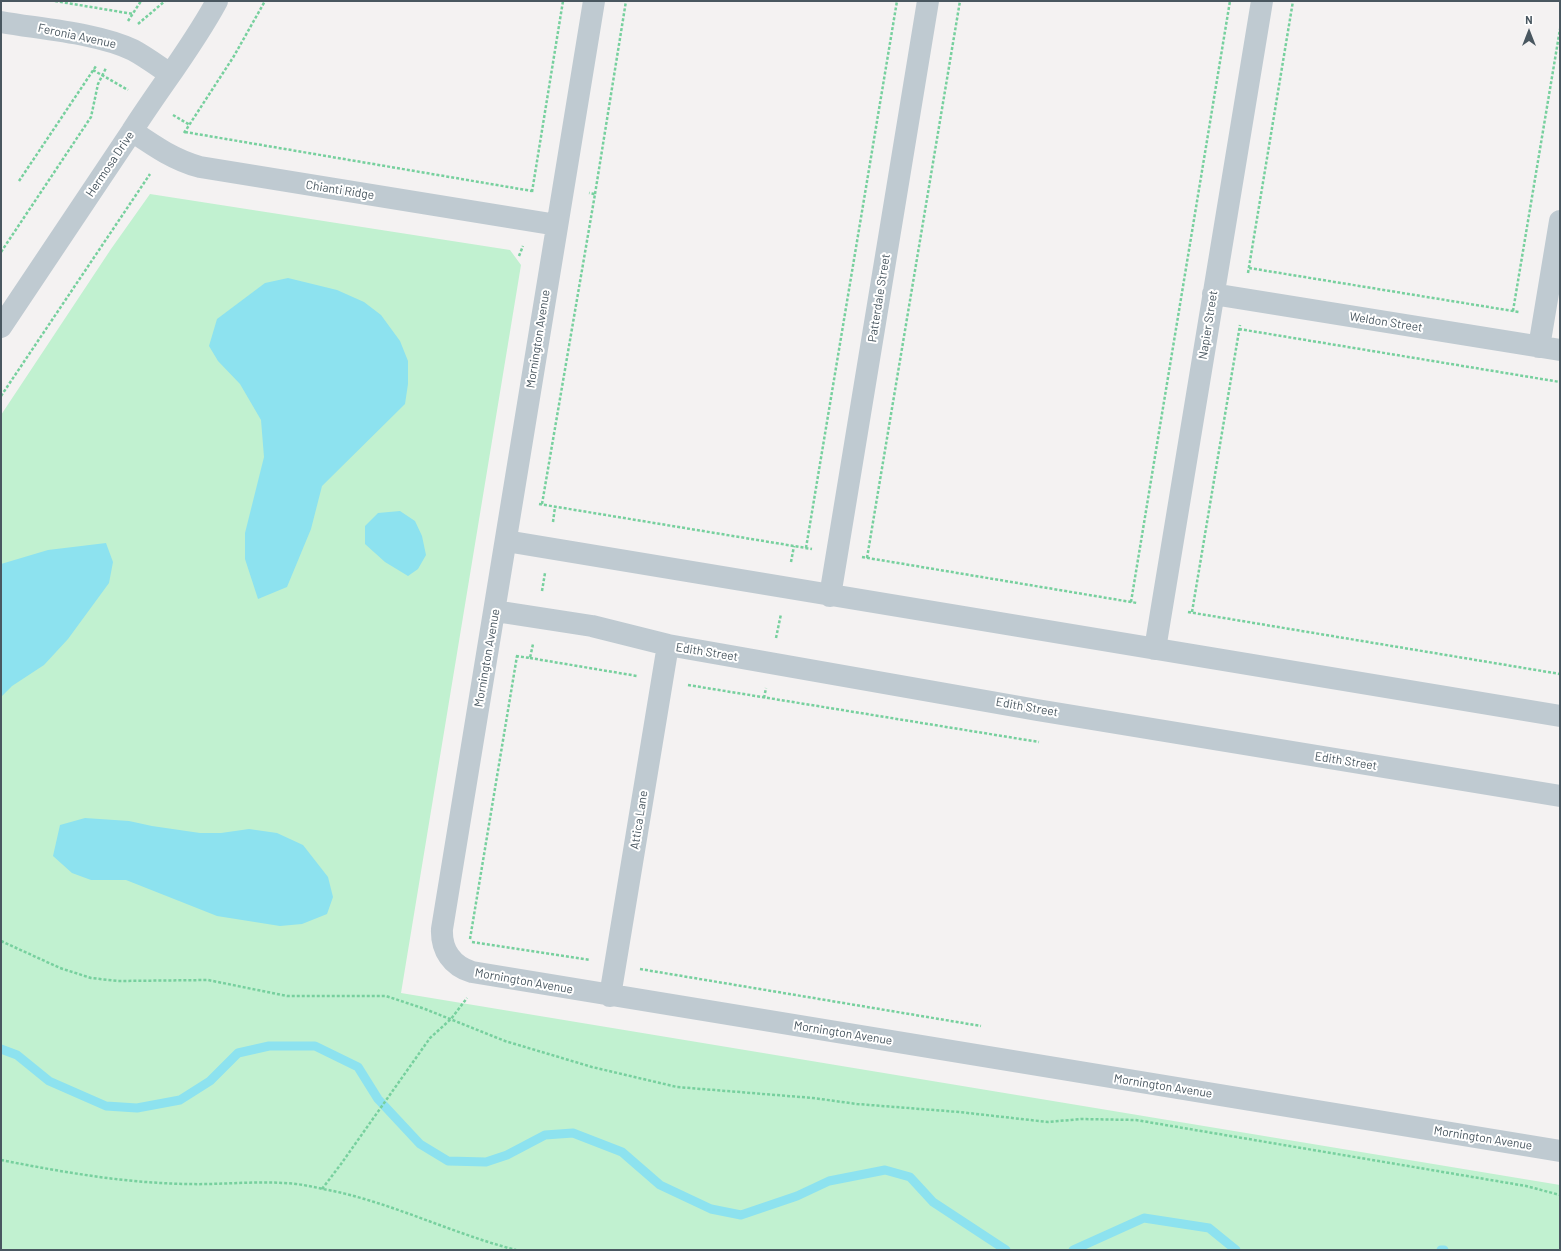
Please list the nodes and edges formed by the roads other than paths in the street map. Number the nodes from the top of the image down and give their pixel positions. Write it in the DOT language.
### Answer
graph roads {
  1 [pos="217,1"];
  2 [pos="594,1"];
  3 [pos="928,1"];
  4 [pos="1262,1"];
  5 [pos="1,22"];
  6 [pos="170,74"];
  7 [pos="132,131"];
  8 [pos="1560,221"];
  9 [pos="556,225"];
  10 [pos="1212,294"];
  11 [pos="1,327"];
  12 [pos="1539,347"];
  13 [pos="1560,350"];
  14 [pos="506,541"];
  15 [pos="830,596"];
  16 [pos="495,611"];
  17 [pos="668,645"];
  18 [pos="1155,649"];
  19 [pos="1560,716"];
  20 [pos="1560,796"];
  21 [pos="610,996"];
  22 [pos="1560,1151"];
  1 -- 6 [label="street, Hermosa Drive"];
  2 -- 9 [label="street, Mornington Avenue"];
  3 -- 15 [label="street, Patterdale Street"];
  4 -- 10 [label="street, Napier Street"];
  5 -- 6 [label="street, Feronia Avenue"];
  6 -- 7 [label="street, Hermosa Drive"];
  7 -- 9 [label="street, Chianti Ridge"];
  7 -- 11 [label="street, Hermosa Drive"];
  8 -- 12 [label="street"];
  9 -- 14 [label="street, Mornington Avenue"];
  10 -- 12 [label="street, Weldon Street"];
  10 -- 18 [label="street, Napier Street"];
  12 -- 13 [label="street, Weldon Street"];
  14 -- 15 [label="street"];
  14 -- 16 [label="street, Mornington Avenue"];
  15 -- 18 [label="street"];
  16 -- 17 [label="street, Edith Street"];
  16 -- 21 [label="street, Mornington Avenue"];
  17 -- 20 [label="street, Edith Street"];
  17 -- 21 [label="street, Attica Lane"];
  18 -- 19 [label="street"];
  21 -- 22 [label="street, Mornington Avenue"];
}
